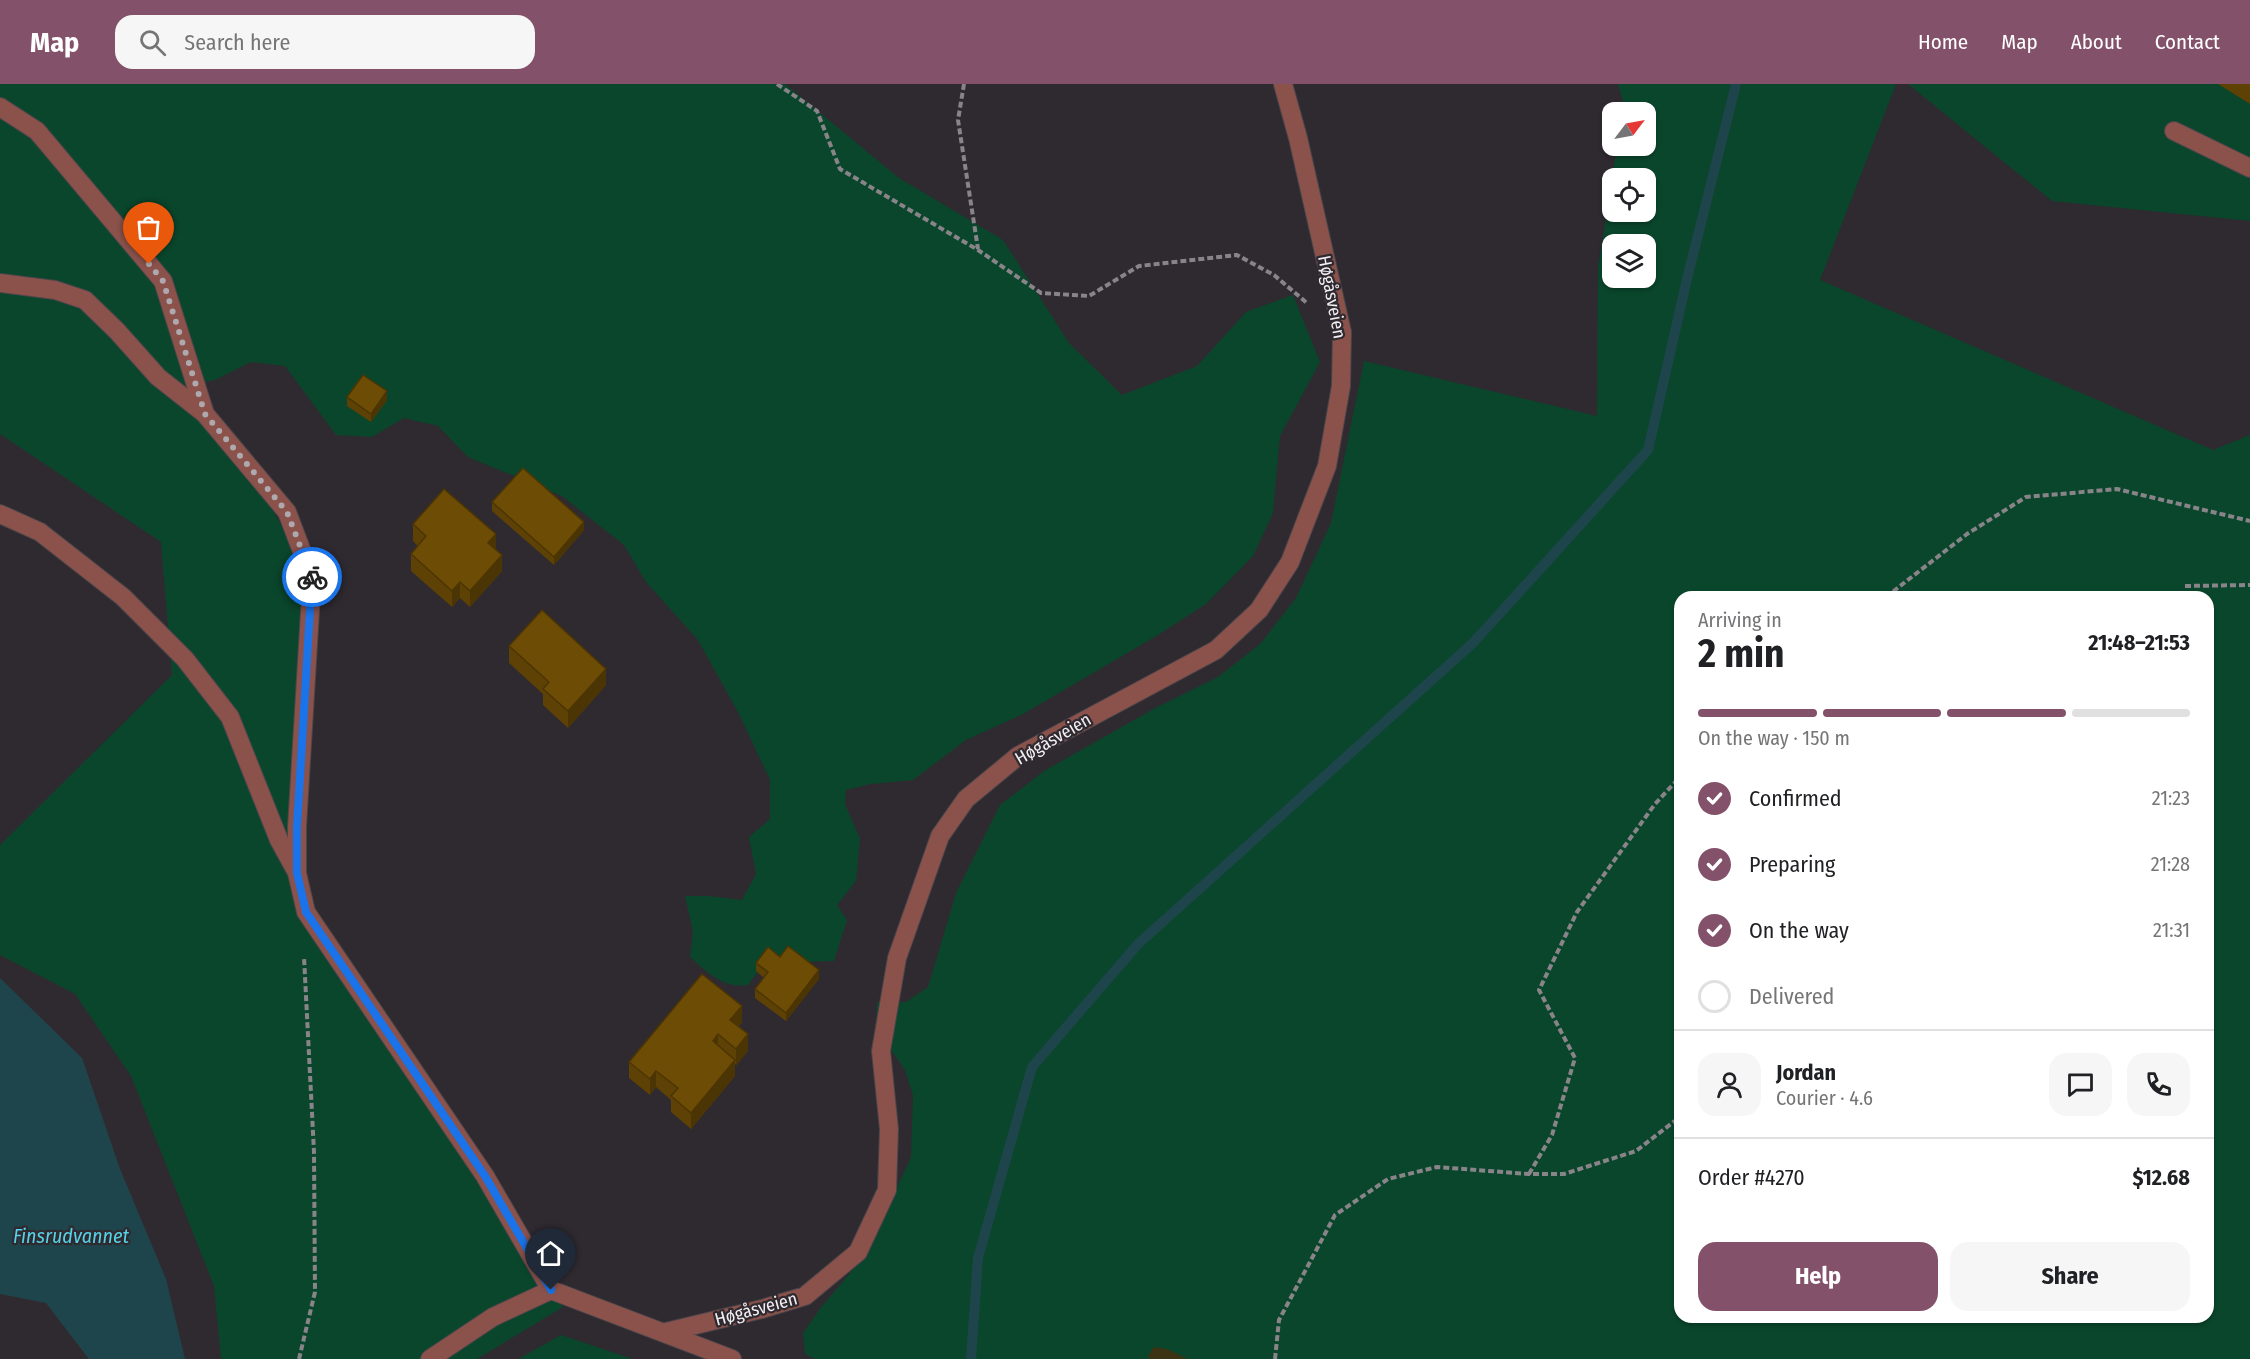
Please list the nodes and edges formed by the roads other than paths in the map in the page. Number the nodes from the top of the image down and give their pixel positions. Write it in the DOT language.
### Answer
graph roads {
  1 [pos="1283,84"];
  2 [pos="0,107"];
  3 [pos="2174,131"];
  4 [pos="2250,168"];
  5 [pos="0,283"];
  6 [pos="205,414"];
  7 [pos="0,514"];
  8 [pos="297,873"];
  9 [pos="551,1290"];
  10 [pos="666,1332"];
  11 [pos="430,1359"];
  12 [pos="732,1359"];
  1 -- 10 [label="street, Høgåsveien"];
  2 -- 6 [label="street"];
  3 -- 4 [label="street"];
  5 -- 6 [label="street"];
  6 -- 8 [label="street"];
  7 -- 8 [label="street"];
  8 -- 9 [label="street"];
  9 -- 10 [label="street"];
  9 -- 11 [label="street"];
  10 -- 12 [label="street"];
}
